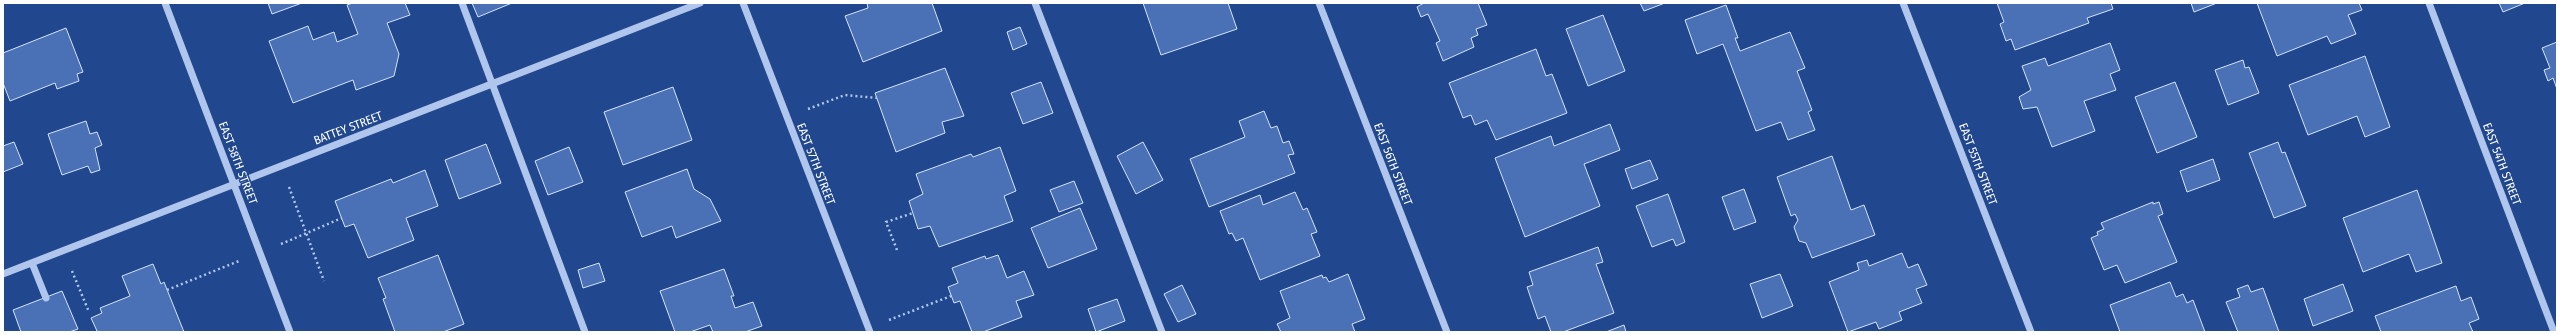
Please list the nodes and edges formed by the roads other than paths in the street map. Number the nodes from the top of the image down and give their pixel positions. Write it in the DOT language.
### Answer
graph roads {
  1 [pos="165,3"];
  2 [pos="462,3"];
  3 [pos="700,3"];
  4 [pos="743,3"];
  5 [pos="1035,3"];
  6 [pos="1319,3"];
  7 [pos="1903,3"];
  8 [pos="2429,3"];
  9 [pos="494,83"];
  10 [pos="234,184"];
  11 [pos="32,263"];
  12 [pos="3,274"];
  13 [pos="46,298"];
  14 [pos="869,330"];
  15 [pos="290,332"];
  16 [pos="586,332"];
  17 [pos="1162,332"];
  18 [pos="1447,332"];
  19 [pos="2031,332"];
  20 [pos="2554,332"];
  1 -- 10 [label="street, EAST 58TH STREET"];
  2 -- 9 [label="street"];
  3 -- 9 [label="street, BATTEY STREET"];
  4 -- 14 [label="street, EAST 57TH STREET"];
  5 -- 17 [label="street"];
  6 -- 18 [label="street, EAST 56TH STREET"];
  7 -- 19 [label="street, EAST 55TH STREET"];
  8 -- 20 [label="street, EAST 54TH STREET"];
  9 -- 10 [label="street, BATTEY STREET"];
  9 -- 16 [label="street"];
  10 -- 11 [label="street, BATTEY STREET"];
  10 -- 15 [label="street, EAST 58TH STREET"];
  11 -- 12 [label="street, BATTEY STREET"];
  11 -- 13 [label="street"];
}
